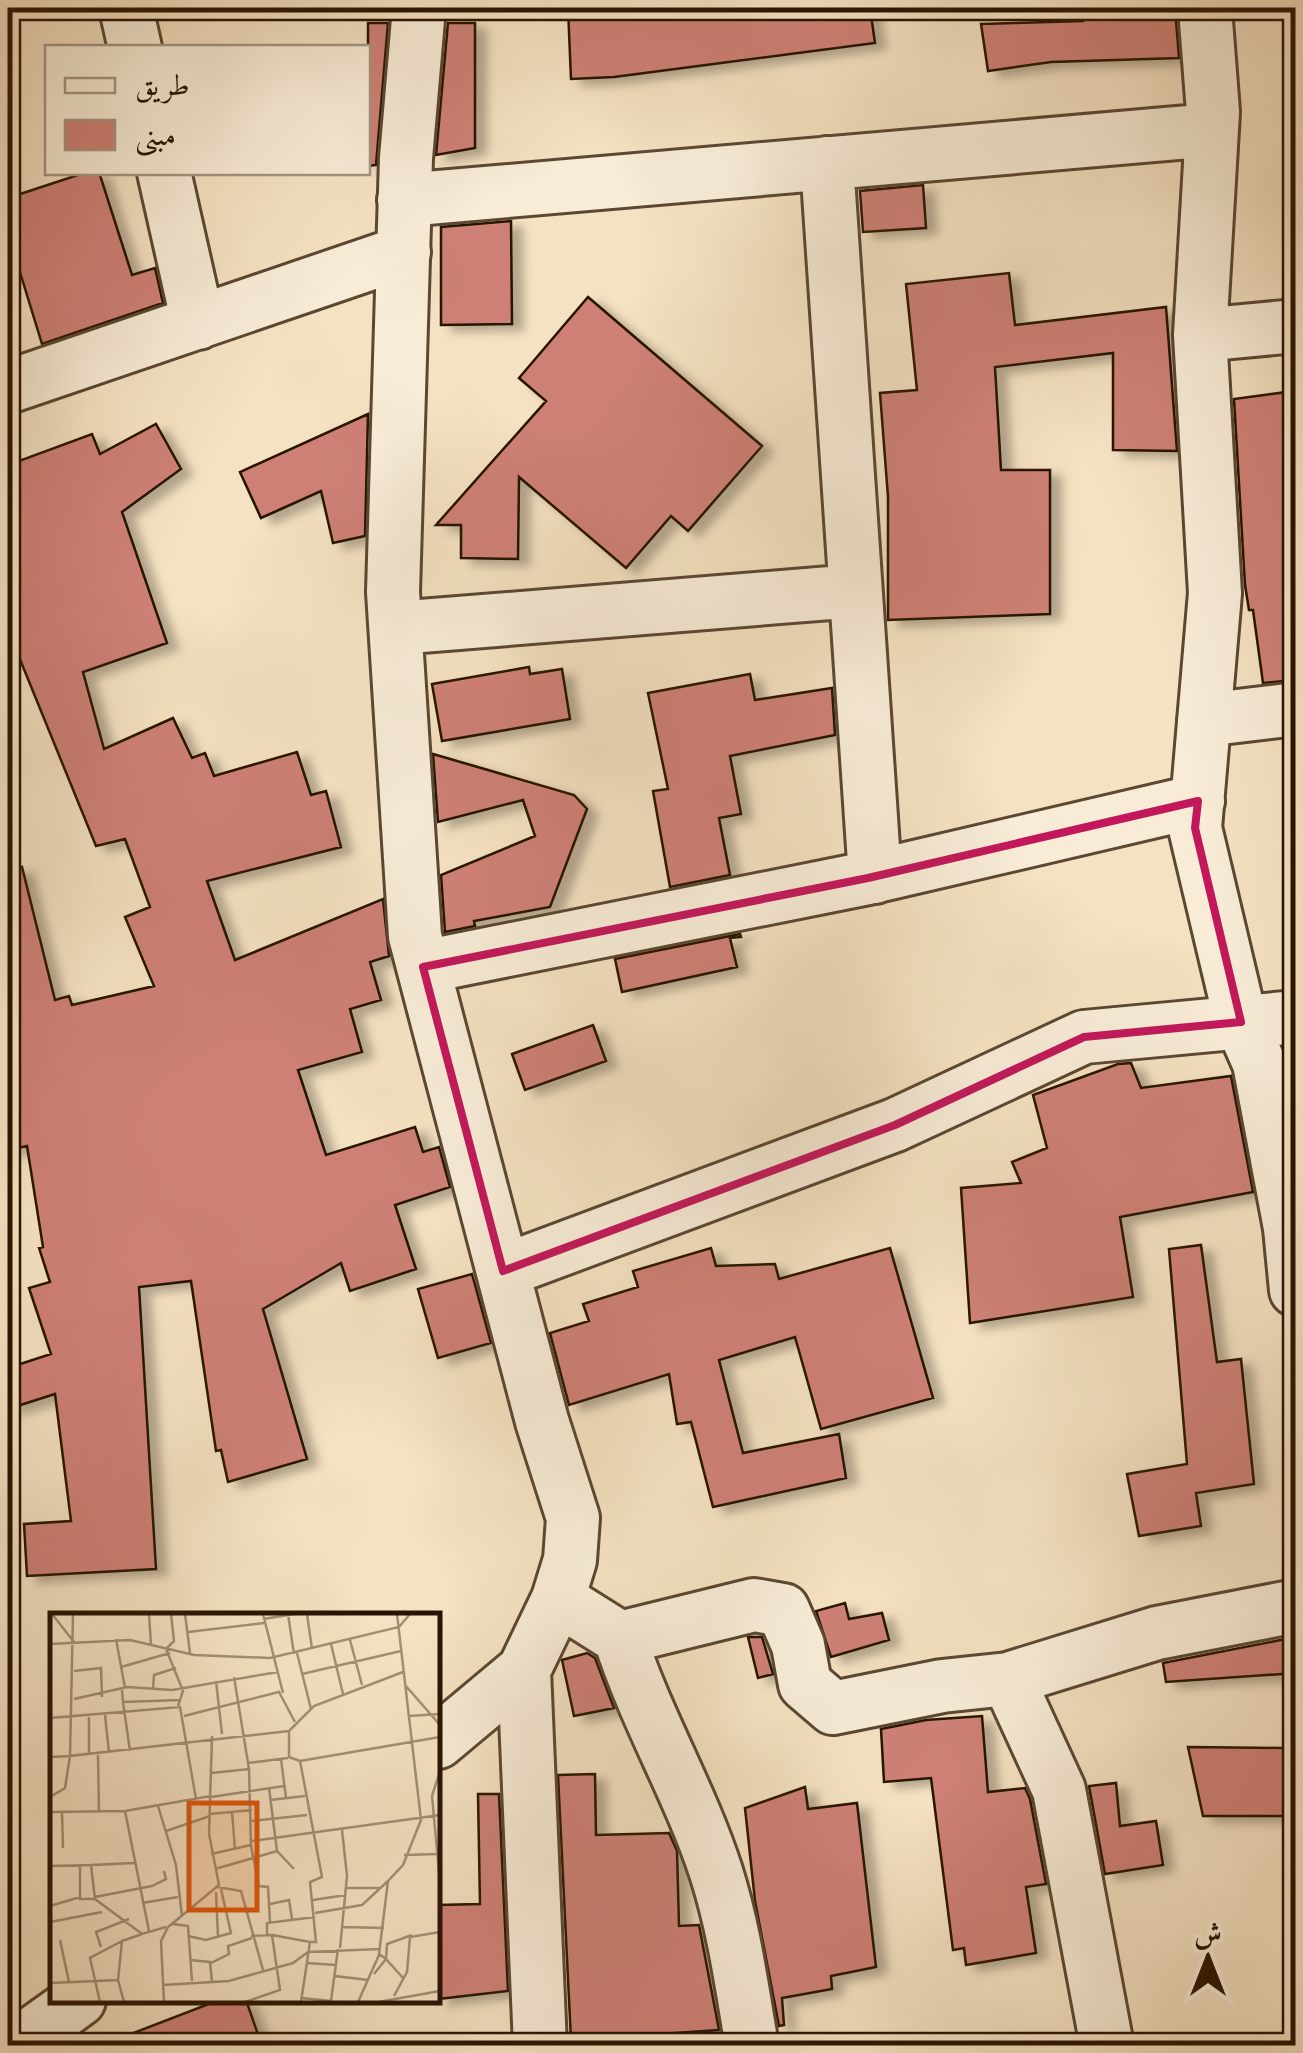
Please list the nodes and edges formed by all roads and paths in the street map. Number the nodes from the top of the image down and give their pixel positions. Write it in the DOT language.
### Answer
graph roads {
  1 [pos="126,8"];
  2 [pos="419,8"];
  3 [pos="1205,8"];
  4 [pos="134,45"];
  5 [pos="1212,130"];
  6 [pos="827,163"];
  7 [pos="165,175"];
  8 [pos="404,200"];
  9 [pos="404,252"];
  10 [pos="198,323"];
  11 [pos="1296,326"];
  12 [pos="1200,335"];
  13 [pos="8,387"];
  14 [pos="855,590"];
  15 [pos="396,628"];
  16 [pos="1296,709"];
  17 [pos="1204,720"];
  18 [pos="1198,800"];
  19 [pos="875,876"];
  20 [pos="423,967"];
  21 [pos="1296,1016"];
  22 [pos="1241,1022"];
  23 [pos="503,1271"];
  24 [pos="1296,1290"];
  25 [pos="558,1599"];
  26 [pos="1296,1606"];
  27 [pos="620,1638"];
  28 [pos="524,1670"];
  29 [pos="1008,1678"];
  30 [pos="440,1740"];
  31 [pos="75,2003"];
  32 [pos="14,2046"];
  33 [pos="540,2046"];
  34 [pos="752,2046"];
  35 [pos="1107,2046"];
  1 -- 4 [label="street"];
  2 -- 8 [label="street"];
  3 -- 5 [label="street"];
  5 -- 6 [label="street"];
  5 -- 12 [label="street"];
  6 -- 8 [label="street"];
  6 -- 14 [label="street"];
  7 -- 10 [label="street"];
  8 -- 9 [label="street"];
  9 -- 10 [label="street"];
  9 -- 15 [label="street"];
  10 -- 13 [label="street"];
  11 -- 12 [label="street"];
  12 -- 17 [label="street"];
  14 -- 15 [label="street"];
  14 -- 19 [label="street"];
  15 -- 20 [label="street"];
  16 -- 17 [label="street"];
  17 -- 18 [label="street"];
  18 -- 19 [label="street"];
  18 -- 22 [label="street"];
  19 -- 20 [label="street"];
  20 -- 23 [label="street"];
  21 -- 22 [label="street"];
  22 -- 23 [label="street"];
  22 -- 24 [label="street"];
  23 -- 25 [label="street"];
  25 -- 27 [label="street"];
  25 -- 28 [label="street"];
  26 -- 29 [label="street"];
  27 -- 29 [label="street"];
  27 -- 34 [label="street"];
  28 -- 30 [label="street"];
  28 -- 33 [label="street"];
  29 -- 35 [label="street"];
  31 -- 32 [label="street"];
}
